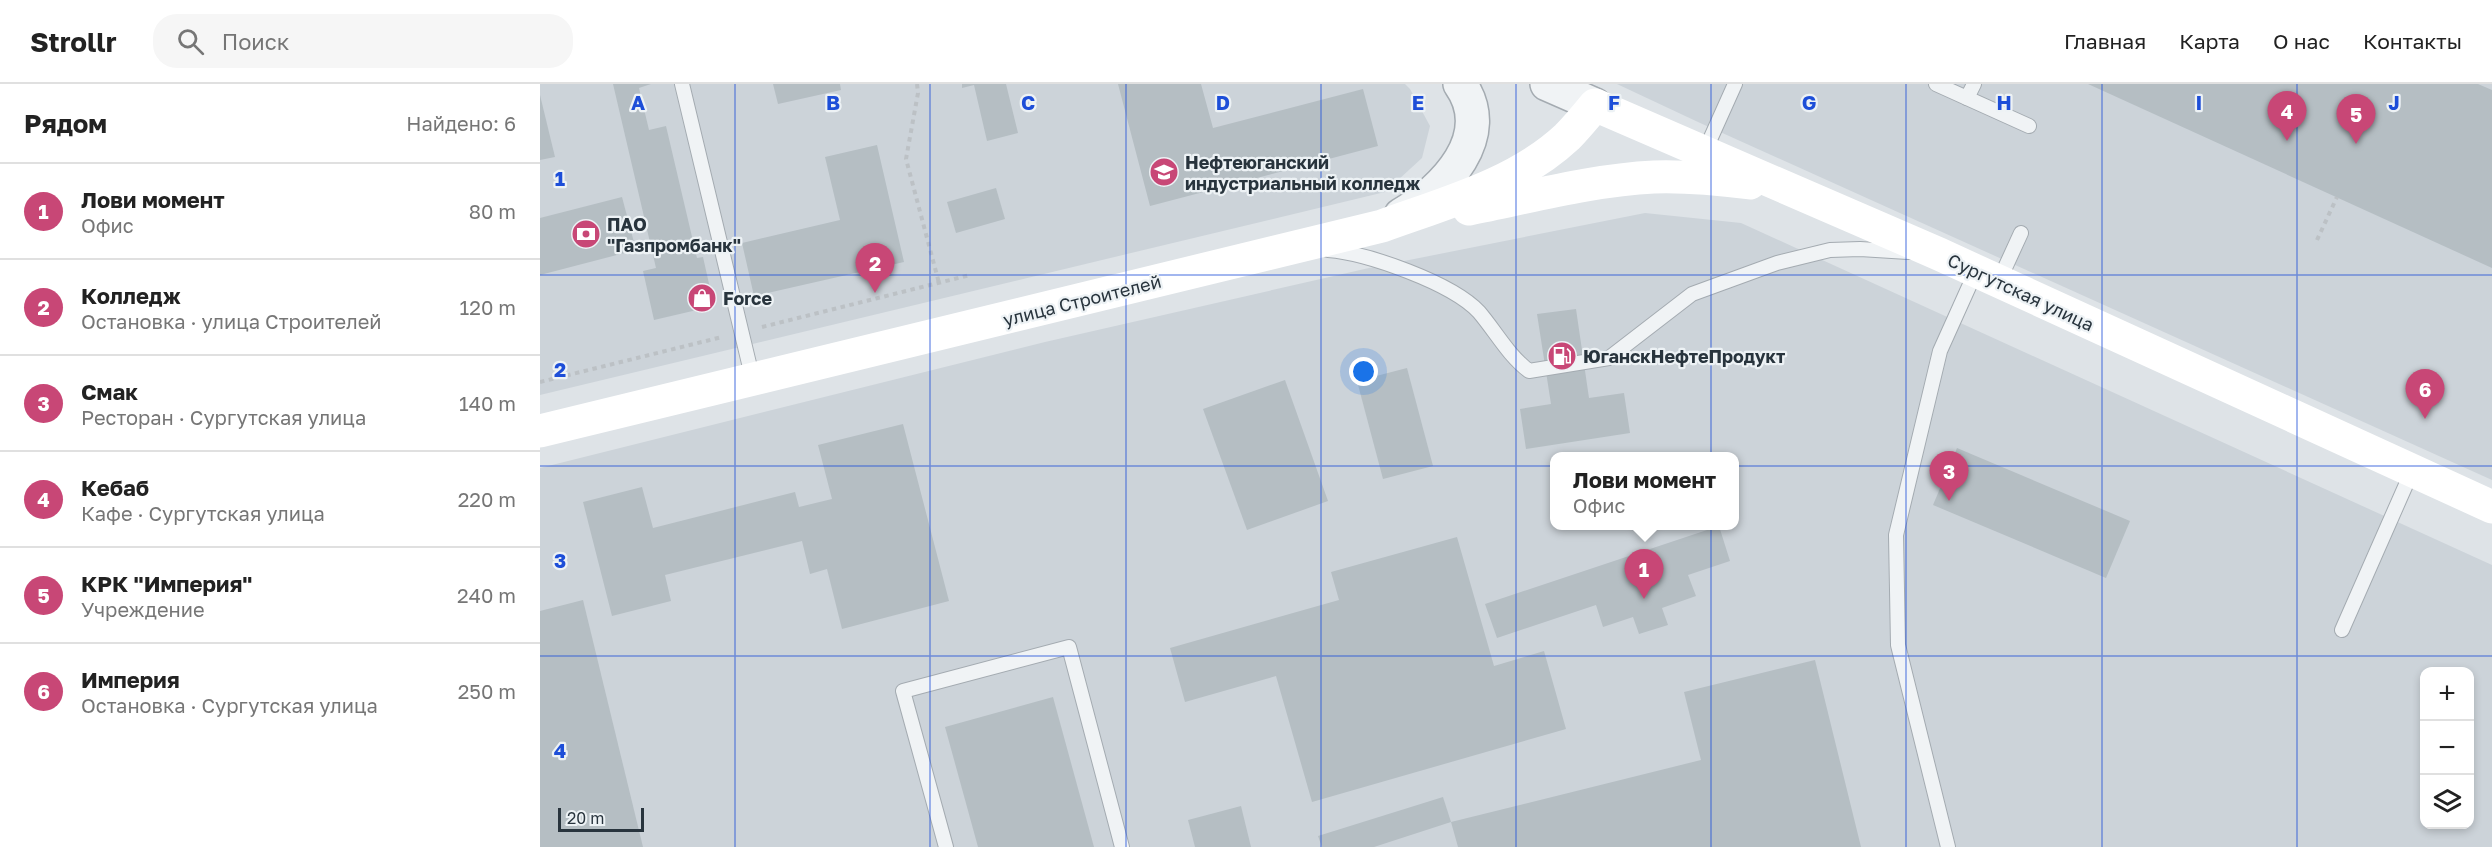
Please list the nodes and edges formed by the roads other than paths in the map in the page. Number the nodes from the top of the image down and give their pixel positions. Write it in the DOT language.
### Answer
graph roads {
  1 [pos="682,84"];
  2 [pos="1460,84"];
  3 [pos="1547,84"];
  4 [pos="1735,84"];
  5 [pos="1936,84"];
  6 [pos="1974,84"];
  7 [pos="1967,98"];
  8 [pos="1595,105"];
  9 [pos="2029,126"];
  10 [pos="1704,153"];
  11 [pos="1785,188"];
  12 [pos="1382,226"];
  13 [pos="2021,233"];
  14 [pos="1296,248"];
  15 [pos="1939,254"];
  16 [pos="1987,276"];
  17 [pos="753,380"];
  18 [pos="540,431"];
  19 [pos="2412,471"];
  20 [pos="2492,507"];
  21 [pos="2342,630"];
  22 [pos="946,847"];
  23 [pos="1122,847"];
  24 [pos="1948,847"];
  1 -- 17 [label="lane"];
  2 -- 12 [label="street"];
  3 -- 8 [label="street, Сургутская улица"];
  4 -- 10 [label="lane"];
  5 -- 7 [label="lane"];
  6 -- 7 [label="lane"];
  7 -- 9 [label="lane"];
  8 -- 10 [label="main road, Сургутская улица"];
  8 -- 12 [label="main road, улица Строителей"];
  10 -- 11 [label="main road, Сургутская улица"];
  11 -- 12 [label="main road"];
  11 -- 15 [label="main road, Сургутская улица"];
  12 -- 14 [label="main road, улица Строителей"];
  13 -- 16 [label="lane"];
  14 -- 15 [label="lane"];
  14 -- 17 [label="main road, улица Строителей"];
  15 -- 16 [label="main road, Сургутская улица"];
  16 -- 19 [label="main road, Сургутская улица"];
  16 -- 24 [label="lane"];
  17 -- 18 [label="main road, улица Строителей"];
  19 -- 20 [label="main road, Сургутская улица"];
  19 -- 21 [label="lane"];
  22 -- 23 [label="lane"];
}
